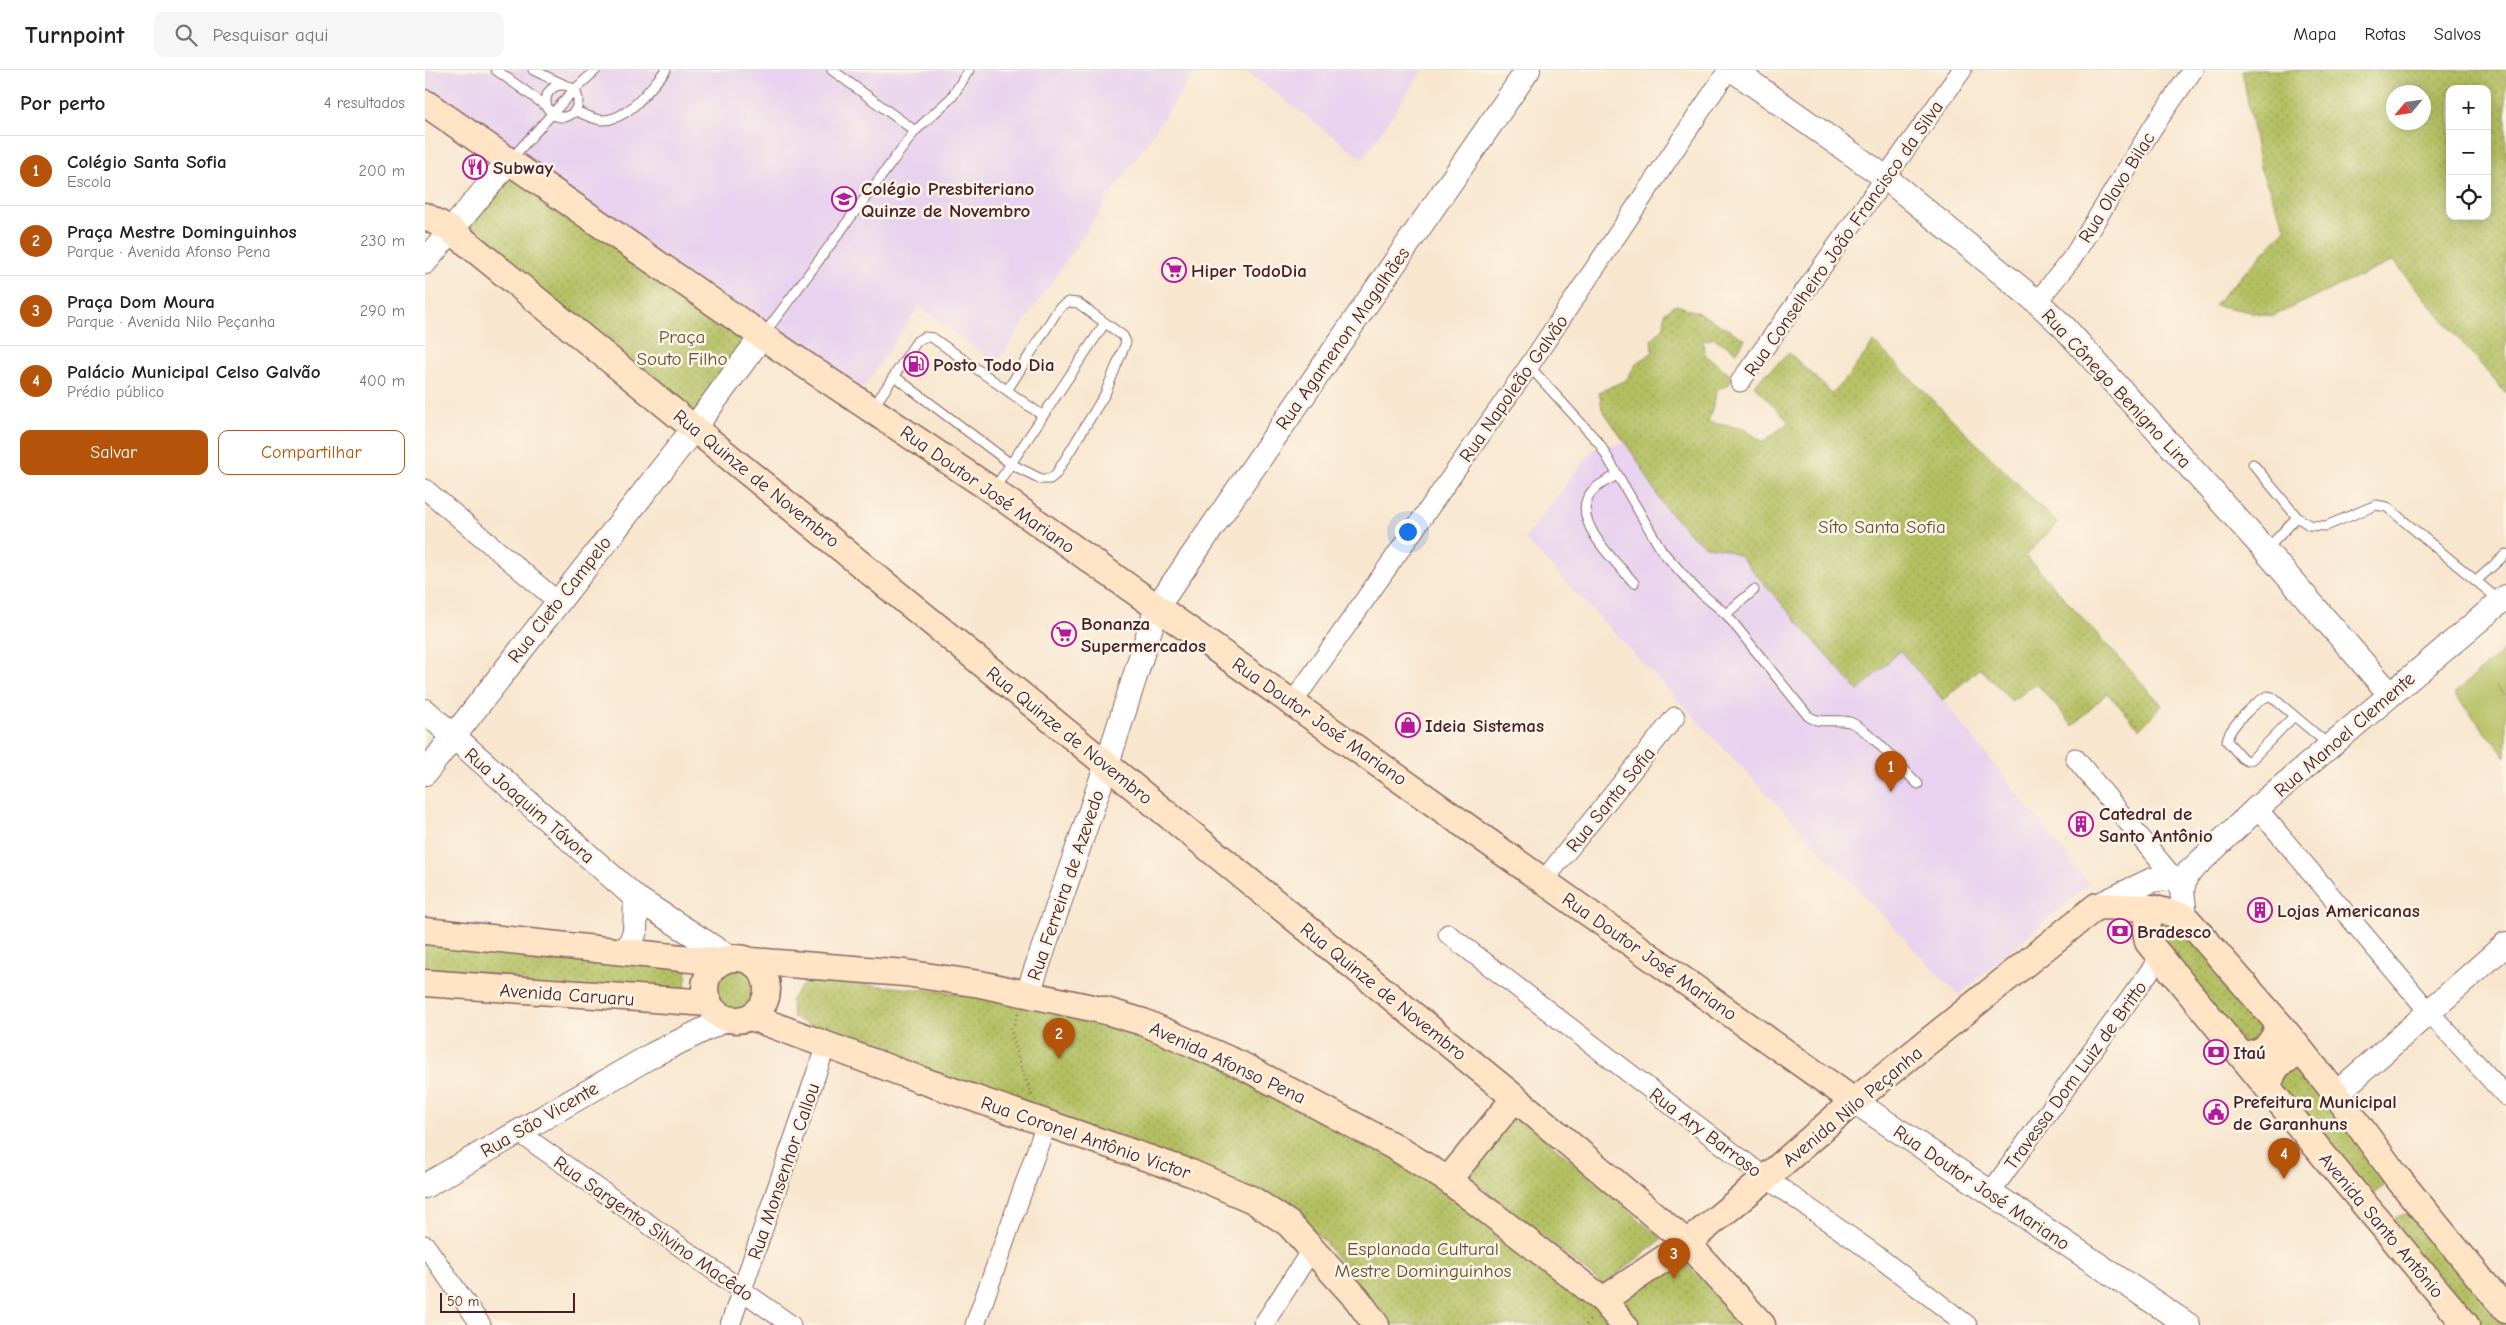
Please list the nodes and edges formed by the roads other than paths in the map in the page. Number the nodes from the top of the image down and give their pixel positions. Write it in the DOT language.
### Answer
graph roads {
  1 [pos="496,70"];
  2 [pos="533,70"];
  3 [pos="596,70"];
  4 [pos="666,70"];
  5 [pos="832,70"];
  6 [pos="969,70"];
  7 [pos="1527,70"];
  8 [pos="1728,70"];
  9 [pos="1733,70"];
  10 [pos="1962,70"];
  11 [pos="2193,70"];
  12 [pos="569,87"];
  13 [pos="425,103"];
  14 [pos="549,110"];
  15 [pos="575,111"];
  16 [pos="915,131"];
  17 [pos="509,161"];
  18 [pos="1887,178"];
  19 [pos="425,216"];
  20 [pos="451,230"];
  21 [pos="425,262"];
  22 [pos="2037,302"];
  23 [pos="1105,323"];
  24 [pos="762,336"];
  25 [pos="1529,366"];
  26 [pos="894,376"];
  27 [pos="1740,382"];
  28 [pos="1008,389"];
  29 [pos="872,410"];
  30 [pos="1043,416"];
  31 [pos="695,427"];
  32 [pos="1011,464"];
  33 [pos="2253,464"];
  34 [pos="1617,474"];
  35 [pos="425,489"];
  36 [pos="993,491"];
  37 [pos="2297,517"];
  38 [pos="2265,550"];
  39 [pos="2506,554"];
  40 [pos="2476,581"];
  41 [pos="1634,584"];
  42 [pos="1754,590"];
  43 [pos="2503,600"];
  44 [pos="557,602"];
  45 [pos="1157,607"];
  46 [pos="1726,614"];
  47 [pos="2390,694"];
  48 [pos="1293,702"];
  49 [pos="425,711"];
  50 [pos="2294,716"];
  51 [pos="1675,717"];
  52 [pos="453,737"];
  53 [pos="2330,746"];
  54 [pos="2075,758"];
  55 [pos="1107,764"];
  56 [pos="425,773"];
  57 [pos="1917,784"];
  58 [pos="2257,808"];
  59 [pos="2180,876"];
  60 [pos="1544,880"];
  61 [pos="636,898"];
  62 [pos="2097,906"];
  63 [pos="2153,908"];
  64 [pos="2185,917"];
  65 [pos="425,931"];
  66 [pos="1448,934"];
  67 [pos="2506,944"];
  68 [pos="627,951"];
  69 [pos="2160,957"];
  70 [pos="733,960"];
  71 [pos="425,984"];
  72 [pos="1024,1001"];
  73 [pos="724,1011"];
  74 [pos="2429,1012"];
  75 [pos="2280,1026"];
  76 [pos="826,1045"];
  77 [pos="2302,1053"];
  78 [pos="2242,1055"];
  79 [pos="2268,1088"];
  80 [pos="2336,1094"];
  81 [pos="2506,1096"];
  82 [pos="1515,1098"];
  83 [pos="1854,1101"];
  84 [pos="1045,1124"];
  85 [pos="517,1131"];
  86 [pos="2396,1176"];
  87 [pos="1766,1178"];
  88 [pos="1449,1180"];
  89 [pos="425,1186"];
  90 [pos="1990,1193"];
  91 [pos="2365,1204"];
  92 [pos="2419,1204"];
  93 [pos="2386,1230"];
  94 [pos="1687,1243"];
  95 [pos="425,1245"];
  96 [pos="1312,1249"];
  97 [pos="743,1290"];
  98 [pos="1603,1300"];
  99 [pos="2506,1310"];
  100 [pos="481,1325"];
  101 [pos="730,1325"];
  102 [pos="791,1325"];
  103 [pos="975,1325"];
  104 [pos="1263,1325"];
  105 [pos="1376,1325"];
  106 [pos="1623,1325"];
  107 [pos="1762,1325"];
  108 [pos="1967,1325"];
  109 [pos="2188,1325"];
  110 [pos="2466,1325"];
  1 -- 14 [label="lane"];
  2 -- 12 [label="lane"];
  3 -- 12 [label="lane"];
  4 -- 15 [label="lane"];
  5 -- 16 [label="lane"];
  6 -- 16 [label="lane"];
  7 -- 45 [label="street, Rua Agamenon Magalhães"];
  8 -- 25 [label="street, Rua Napoleão Galvão"];
  9 -- 18 [label="street, Rua Cônego Benigno Lira"];
  10 -- 18 [label="street, Rua Conselheiro João Francisco da Silva"];
  11 -- 22 [label="street, Rua Olavo Bilac"];
  12 -- 14 [label="lane"];
  12 -- 14 [label="lane"];
  12 -- 15 [label="lane"];
  13 -- 17 [label="main road, Rua Doutor José Mariano"];
  14 -- 15 [label="lane"];
  14 -- 17 [label="lane"];
  16 -- 24 [label="lane"];
  17 -- 20 [label="street"];
  17 -- 24 [label="main road, Rua Doutor José Mariano"];
  18 -- 22 [label="street, Rua Cônego Benigno Lira"];
  18 -- 27 [label="street, Rua Conselheiro João Francisco da Silva"];
  19 -- 20 [label="main road, Rua Quinze de Novembro"];
  20 -- 21 [label="street"];
  20 -- 31 [label="main road, Rua Quinze de Novembro"];
  22 -- 38 [label="street, Rua Cônego Benigno Lira"];
  23 -- 28 [label="lane"];
  23 -- 30 [label="lane"];
  23 -- 32 [label="lane"];
  24 -- 29 [label="main road, Rua Doutor José Mariano"];
  24 -- 31 [label="street, Rua Cleto Campelo"];
  25 -- 34 [label="lane"];
  25 -- 48 [label="street, Rua Napoleão Galvão"];
  26 -- 28 [label="lane"];
  26 -- 29 [label="lane"];
  26 -- 32 [label="lane"];
  28 -- 30 [label="lane"];
  29 -- 36 [label="main road, Rua Doutor José Mariano"];
  30 -- 32 [label="lane"];
  31 -- 44 [label="street, Rua Cleto Campelo"];
  31 -- 55 [label="main road, Rua Quinze de Novembro"];
  32 -- 36 [label="lane"];
  33 -- 37 [label="lane"];
  34 -- 41 [label="lane"];
  34 -- 46 [label="lane"];
  35 -- 44 [label="street"];
  36 -- 45 [label="main road, Rua Doutor José Mariano"];
  37 -- 38 [label="lane"];
  37 -- 40 [label="lane"];
  38 -- 47 [label="street, Rua Cônego Benigno Lira"];
  39 -- 40 [label="lane"];
  40 -- 43 [label="lane"];
  42 -- 46 [label="lane"];
  43 -- 47 [label="street, Rua Manoel Clemente"];
  44 -- 52 [label="street, Rua Cleto Campelo"];
  45 -- 48 [label="main road, Rua Doutor José Mariano"];
  45 -- 55 [label="street, Rua Ferreira de Azevedo"];
  46 -- 57 [label="lane"];
  47 -- 53 [label="street, Rua Manoel Clemente"];
  48 -- 60 [label="main road, Rua Doutor José Mariano"];
  49 -- 52 [label="street, Rua Joaquim Távora"];
  50 -- 50 [label="lane"];
  50 -- 53 [label="lane"];
  51 -- 60 [label="street, Rua Santa Sofia"];
  52 -- 56 [label="street, Rua Cleto Campelo"];
  52 -- 61 [label="street, Rua Joaquim Távora"];
  53 -- 58 [label="street, Rua Manoel Clemente"];
  54 -- 59 [label="street"];
  55 -- 72 [label="street, Rua Ferreira de Azevedo"];
  55 -- 82 [label="main road, Rua Quinze de Novembro"];
  58 -- 59 [label="street, Rua Manoel Clemente"];
  58 -- 74 [label="street"];
  59 -- 62 [label="street"];
  59 -- 63 [label="street, Rua Manoel Clemente"];
  59 -- 64 [label="street"];
  60 -- 83 [label="main road, Rua Doutor José Mariano"];
  61 -- 68 [label="street"];
  61 -- 70 [label="street, Rua Joaquim Távora"];
  62 -- 63 [label="main road"];
  62 -- 83 [label="main road, Avenida Nilo Peçanha"];
  63 -- 64 [label="main road"];
  63 -- 69 [label="main road, Avenida Santo Antônio"];
  64 -- 75 [label="main road"];
  65 -- 68 [label="main road"];
  66 -- 87 [label="street, Rua Ary Barroso"];
  67 -- 74 [label="street"];
  68 -- 70 [label="main road"];
  69 -- 78 [label="main road, Avenida Santo Antônio"];
  69 -- 90 [label="street, Travessa Dom Luiz de Britto"];
  70 -- 72 [label="main road, Avenida Afonso Pena"];
  70 -- 73 [label="main road"];
  70 -- 73 [label="main road"];
  71 -- 73 [label="main road, Avenida Caruaru"];
  72 -- 88 [label="main road, Avenida Afonso Pena"];
  73 -- 76 [label="main road, Rua Coronel Antônio Victor"];
  73 -- 85 [label="street, Rua São Vicente"];
  74 -- 80 [label="street"];
  74 -- 81 [label="street"];
  75 -- 77 [label="main road"];
  75 -- 78 [label="main road"];
  76 -- 84 [label="main road, Rua Coronel Antônio Victor"];
  76 -- 97 [label="street, Rua Monsenhor Callou"];
  77 -- 79 [label="main road"];
  77 -- 80 [label="main road"];
  78 -- 79 [label="main road, Avenida Santo Antônio"];
  79 -- 91 [label="main road, Avenida Santo Antônio"];
  80 -- 86 [label="main road"];
  82 -- 88 [label="main road"];
  82 -- 94 [label="main road, Rua Quinze de Novembro"];
  83 -- 87 [label="main road, Avenida Nilo Peçanha"];
  83 -- 90 [label="street, Rua Doutor José Mariano"];
  84 -- 96 [label="main road, Rua Coronel Antônio Victor"];
  84 -- 103 [label="street"];
  85 -- 89 [label="street, Rua São Vicente"];
  85 -- 97 [label="street, Rua Sargento Silvino Macêdo"];
  86 -- 91 [label="main road"];
  86 -- 92 [label="main road"];
  87 -- 94 [label="main road, Avenida Nilo Peçanha"];
  87 -- 108 [label="street, Rua Ary Barroso"];
  88 -- 98 [label="main road, Avenida Afonso Pena"];
  90 -- 109 [label="street, Rua Doutor José Mariano"];
  91 -- 93 [label="main road, Avenida Santo Antônio"];
  92 -- 93 [label="main road"];
  92 -- 99 [label="main road"];
  93 -- 110 [label="main road, Avenida Santo Antônio"];
  94 -- 98 [label="main road, Avenida Nilo Peçanha"];
  94 -- 107 [label="main road, Rua Quinze de Novembro"];
  95 -- 100 [label="street"];
  96 -- 104 [label="street"];
  96 -- 105 [label="main road, Rua Coronel Antônio Victor"];
  97 -- 101 [label="street, Rua Monsenhor Callou"];
  97 -- 102 [label="street, Rua Sargento Silvino Macêdo"];
  98 -- 106 [label="main road, Avenida Afonso Pena"];
}
